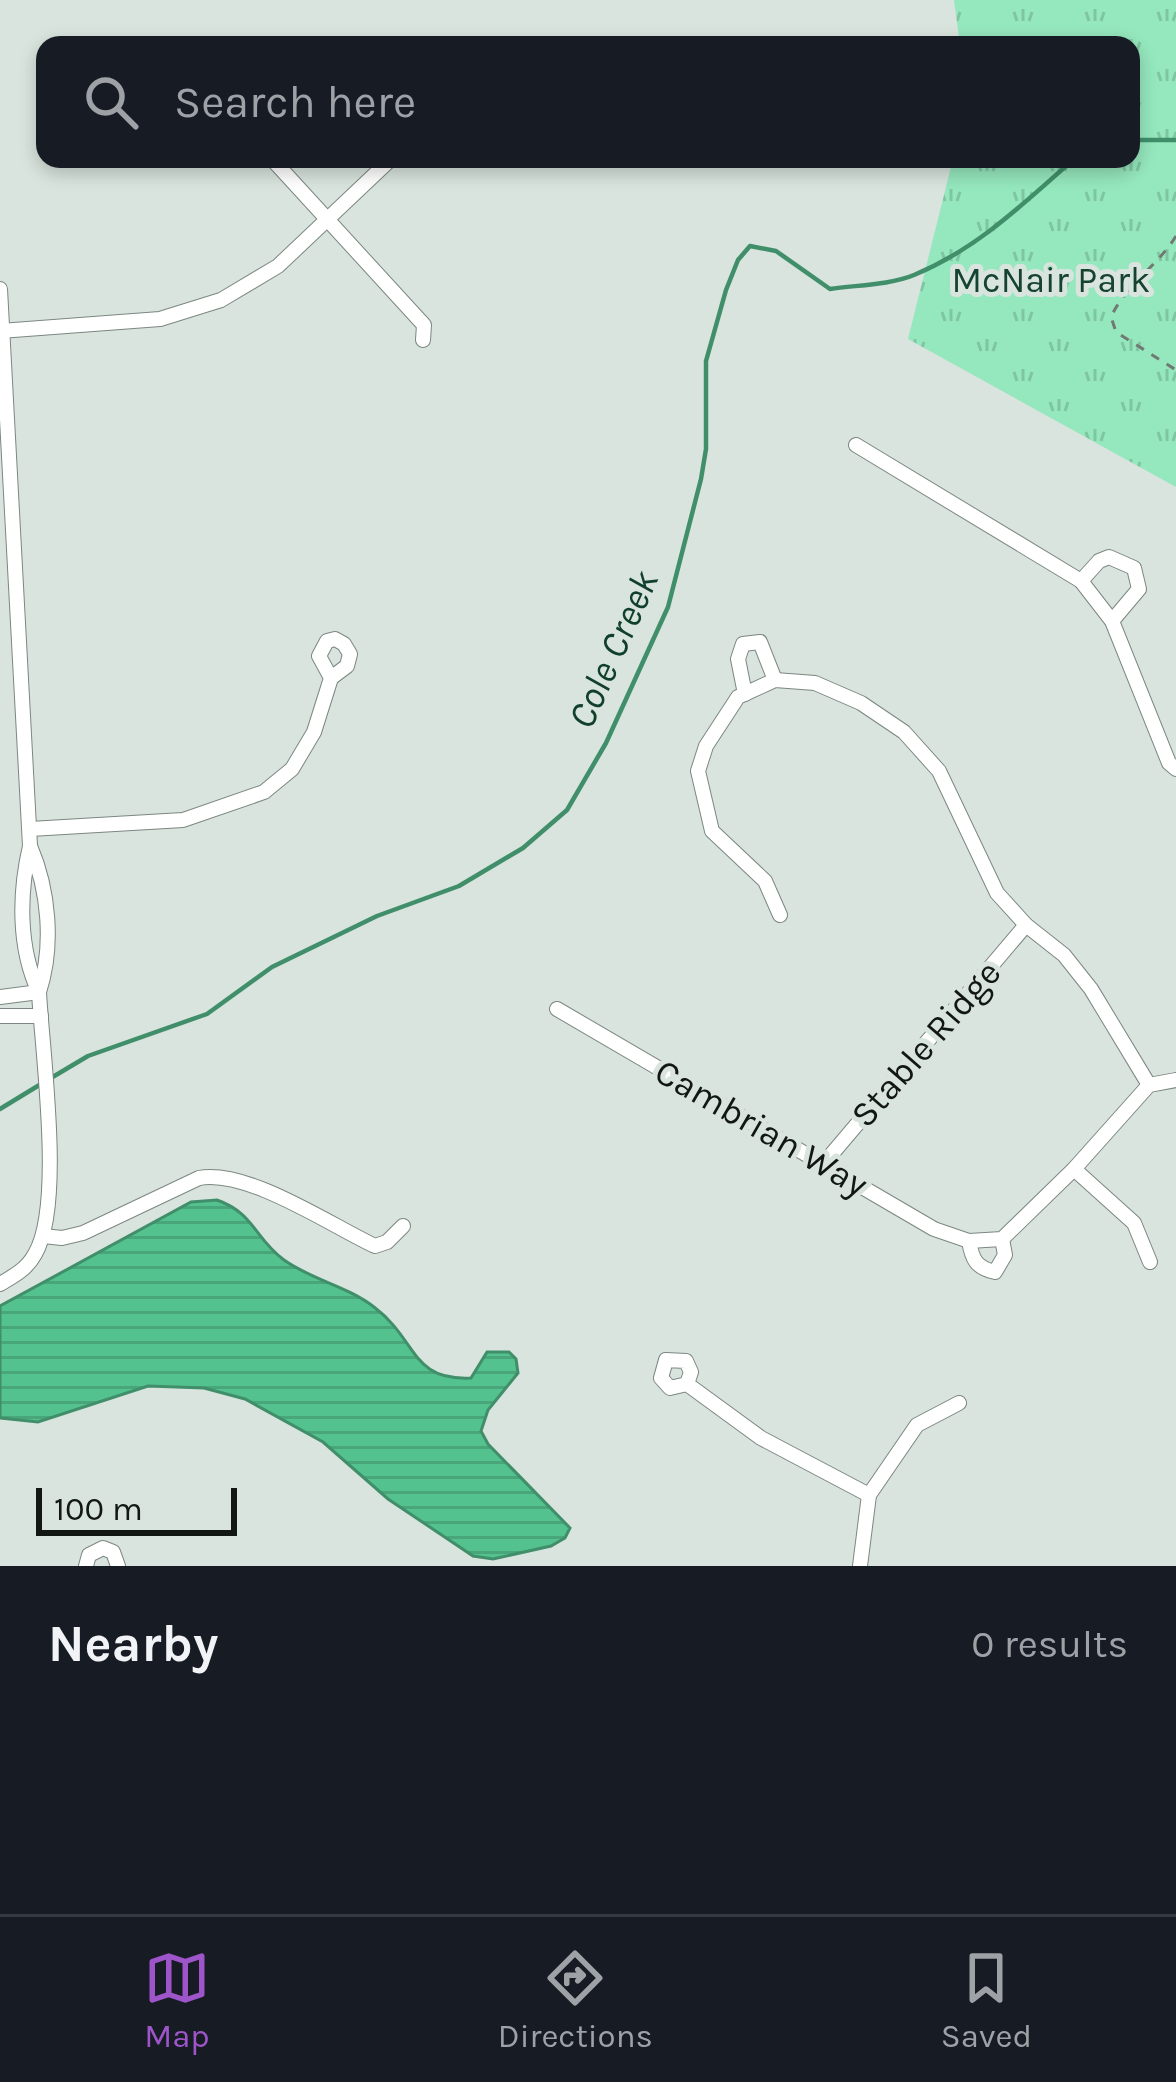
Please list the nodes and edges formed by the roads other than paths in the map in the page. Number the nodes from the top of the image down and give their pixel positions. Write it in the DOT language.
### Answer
graph roads {
  1 [pos="281,168"];
  2 [pos="381,168"];
  3 [pos="327,217"];
  4 [pos="0,289"];
  5 [pos="1,331"];
  6 [pos="423,340"];
  7 [pos="856,445"];
  8 [pos="1081,581"];
  9 [pos="1112,621"];
  10 [pos="331,678"];
  11 [pos="775,680"];
  12 [pos="745,694"];
  13 [pos="1176,769"];
  14 [pos="30,829"];
  15 [pos="30,846"];
  16 [pos="780,915"];
  17 [pos="1026,925"];
  18 [pos="39,992"];
  19 [pos="0,997"];
  20 [pos="557,1009"];
  21 [pos="0,1016"];
  22 [pos="40,1016"];
  23 [pos="1176,1080"];
  24 [pos="1149,1085"];
  25 [pos="825,1162"];
  26 [pos="1074,1168"];
  27 [pos="403,1226"];
  28 [pos="43,1236"];
  29 [pos="1002,1239"];
  30 [pos="969,1241"];
  31 [pos="1150,1262"];
  32 [pos="0,1284"];
  33 [pos="687,1384"];
  34 [pos="959,1403"];
  35 [pos="869,1495"];
  36 [pos="86,1566"];
  37 [pos="118,1566"];
  38 [pos="860,1566"];
  1 -- 3 [label="street"];
  2 -- 3 [label="street"];
  3 -- 5 [label="street"];
  3 -- 6 [label="street"];
  4 -- 5 [label="street"];
  5 -- 14 [label="street"];
  7 -- 8 [label="street"];
  8 -- 9 [label="street"];
  8 -- 9 [label="street"];
  9 -- 13 [label="street"];
  10 -- 14 [label="street"];
  11 -- 12 [label="street"];
  11 -- 12 [label="street"];
  11 -- 17 [label="street"];
  12 -- 16 [label="street"];
  14 -- 15 [label="street"];
  15 -- 18 [label="street"];
  15 -- 18 [label="street"];
  17 -- 24 [label="street"];
  17 -- 25 [label="street, Stable Ridge"];
  18 -- 19 [label="street"];
  18 -- 22 [label="street"];
  20 -- 25 [label="street, Cambrian Way"];
  21 -- 22 [label="street"];
  22 -- 28 [label="street"];
  23 -- 24 [label="street"];
  24 -- 26 [label="street, Cambrian Way"];
  25 -- 30 [label="street, Cambrian Way"];
  26 -- 29 [label="street, Cambrian Way"];
  26 -- 31 [label="street"];
  27 -- 28 [label="street"];
  28 -- 32 [label="street"];
  29 -- 30 [label="street, Cambrian Way"];
  29 -- 30 [label="street, Cambrian Way"];
  33 -- 35 [label="street"];
  34 -- 35 [label="street"];
  35 -- 38 [label="street"];
  36 -- 37 [label="street"];
}
